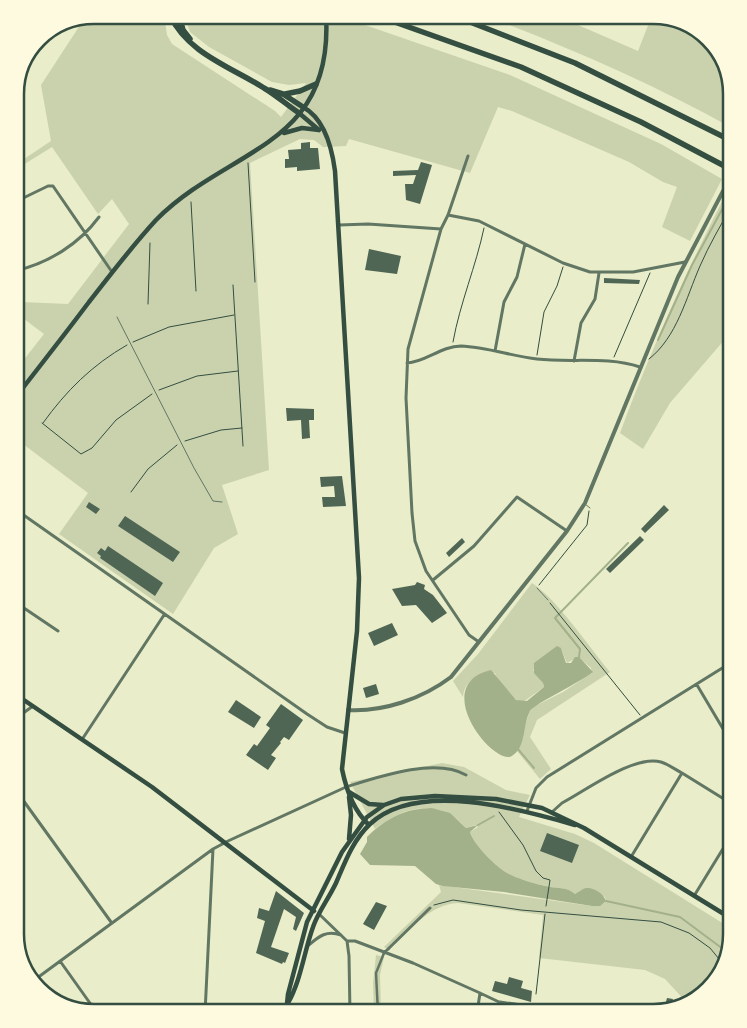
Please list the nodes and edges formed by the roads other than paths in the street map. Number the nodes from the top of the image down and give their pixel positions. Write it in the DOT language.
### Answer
graph roads {
  1 [pos="175,24"];
  2 [pos="181,24"];
  3 [pos="326,24"];
  4 [pos="400,24"];
  5 [pos="476,24"];
  6 [pos="197,49"];
  7 [pos="316,84"];
  8 [pos="266,89"];
  9 [pos="283,94"];
  10 [pos="303,107"];
  11 [pos="299,113"];
  12 [pos="319,130"];
  13 [pos="280,134"];
  14 [pos="325,134"];
  15 [pos="723,136"];
  16 [pos="468,156"];
  17 [pos="723,167"];
  18 [pos="723,189"];
  19 [pos="24,198"];
  20 [pos="448,215"];
  21 [pos="99,217"];
  22 [pos="339,226"];
  23 [pos="441,229"];
  24 [pos="86,235"];
  25 [pos="525,244"];
  26 [pos="685,262"];
  27 [pos="24,267"];
  28 [pos="112,272"];
  29 [pos="599,273"];
  30 [pos="117,317"];
  31 [pos="495,351"];
  32 [pos="574,361"];
  33 [pos="407,363"];
  34 [pos="642,366"];
  35 [pos="24,386"];
  36 [pos="222,502"];
  37 [pos="585,503"];
  38 [pos="590,508"];
  39 [pos="24,515"];
  40 [pos="567,531"];
  41 [pos="433,580"];
  42 [pos="537,588"];
  43 [pos="548,600"];
  44 [pos="24,608"];
  45 [pos="164,615"];
  46 [pos="58,631"];
  47 [pos="479,642"];
  48 [pos="723,668"];
  49 [pos="697,685"];
  50 [pos="24,700"];
  51 [pos="33,706"];
  52 [pos="348,710"];
  53 [pos="24,713"];
  54 [pos="723,729"];
  55 [pos="345,733"];
  56 [pos="83,738"];
  57 [pos="682,773"];
  58 [pos="466,775"];
  59 [pos="347,789"];
  60 [pos="723,798"];
  61 [pos="24,801"];
  62 [pos="528,804"];
  63 [pos="384,806"];
  64 [pos="526,811"];
  65 [pos="552,812"];
  66 [pos="364,820"];
  67 [pos="369,825"];
  68 [pos="584,828"];
  69 [pos="349,840"];
  70 [pos="224,843"];
  71 [pos="213,848"];
  72 [pos="723,849"];
  73 [pos="631,857"];
  74 [pos="694,896"];
  75 [pos="430,908"];
  76 [pos="312,910"];
  77 [pos="319,914"];
  78 [pos="723,914"];
  79 [pos="111,922"];
  80 [pos="344,936"];
  81 [pos="347,941"];
  82 [pos="308,945"];
  83 [pos="384,953"];
  84 [pos="60,961"];
  85 [pos="39,977"];
  86 [pos="480,993"];
  87 [pos="499,1002"];
  88 [pos="91,1004"];
  89 [pos="205,1004"];
  90 [pos="288,1004"];
  91 [pos="350,1004"];
  92 [pos="378,1004"];
  93 [pos="478,1004"];
  94 [pos="519,1004"];
  1 -- 6 [label="highway"];
  2 -- 6 [label="highway"];
  3 -- 7 [label="main road"];
  4 -- 17 [label="highway"];
  5 -- 15 [label="highway"];
  6 -- 8 [label="highway"];
  7 -- 9 [label="highway"];
  7 -- 10 [label="main road"];
  8 -- 9 [label="highway"];
  8 -- 11 [label="highway"];
  9 -- 10 [label="highway"];
  10 -- 11 [label="main road"];
  10 -- 14 [label="main road"];
  11 -- 12 [label="main road"];
  11 -- 13 [label="main road"];
  12 -- 13 [label="main road"];
  12 -- 14 [label="main road"];
  13 -- 28 [label="main road"];
  14 -- 22 [label="main road"];
  16 -- 20 [label="street"];
  18 -- 26 [label="street"];
  19 -- 24 [label="street"];
  20 -- 23 [label="street"];
  20 -- 25 [label="street"];
  21 -- 24 [label="street"];
  22 -- 23 [label="street"];
  22 -- 52 [label="main road"];
  23 -- 33 [label="street"];
  24 -- 27 [label="street"];
  24 -- 28 [label="street"];
  25 -- 29 [label="street"];
  25 -- 31 [label="street"];
  26 -- 29 [label="street"];
  26 -- 34 [label="street"];
  28 -- 35 [label="main road"];
  29 -- 32 [label="street"];
  30 -- 36 [label="lane"];
  31 -- 32 [label="street"];
  31 -- 33 [label="street"];
  32 -- 34 [label="street"];
  33 -- 41 [label="street"];
  34 -- 37 [label="street"];
  37 -- 38 [label="lane"];
  37 -- 40 [label="street"];
  39 -- 45 [label="street"];
  40 -- 41 [label="street"];
  40 -- 47 [label="street"];
  41 -- 47 [label="street"];
  42 -- 43 [label="lane"];
  44 -- 46 [label="street"];
  45 -- 55 [label="street"];
  45 -- 56 [label="street"];
  47 -- 52 [label="street"];
  48 -- 49 [label="street"];
  49 -- 54 [label="street"];
  49 -- 62 [label="street"];
  50 -- 51 [label="main road"];
  51 -- 53 [label="street"];
  51 -- 56 [label="main road"];
  52 -- 55 [label="main road"];
  55 -- 59 [label="main road"];
  56 -- 70 [label="main road"];
  57 -- 60 [label="street"];
  57 -- 65 [label="street"];
  57 -- 73 [label="street"];
  58 -- 59 [label="street"];
  59 -- 63 [label="main road"];
  59 -- 66 [label="main road"];
  59 -- 69 [label="main road"];
  59 -- 70 [label="street"];
  61 -- 79 [label="street"];
  62 -- 63 [label="main road"];
  62 -- 64 [label="street"];
  62 -- 65 [label="main road"];
  63 -- 66 [label="main road"];
  64 -- 67 [label="main road"];
  64 -- 68 [label="main road"];
  65 -- 68 [label="main road"];
  66 -- 67 [label="main road"];
  66 -- 69 [label="main road"];
  67 -- 77 [label="main road"];
  68 -- 73 [label="main road"];
  69 -- 76 [label="main road"];
  70 -- 71 [label="street"];
  70 -- 76 [label="main road"];
  71 -- 79 [label="street"];
  71 -- 89 [label="street"];
  72 -- 74 [label="street"];
  73 -- 74 [label="main road"];
  74 -- 78 [label="main road"];
  75 -- 83 [label="street"];
  76 -- 77 [label="main road"];
  76 -- 90 [label="main road"];
  77 -- 80 [label="street"];
  77 -- 82 [label="main road"];
  79 -- 84 [label="street"];
  80 -- 81 [label="street"];
  80 -- 82 [label="street"];
  81 -- 83 [label="street"];
  81 -- 91 [label="street"];
  82 -- 90 [label="main road"];
  83 -- 86 [label="street"];
  83 -- 92 [label="street"];
  84 -- 85 [label="street"];
  84 -- 88 [label="street"];
  86 -- 87 [label="street"];
  86 -- 93 [label="street"];
  87 -- 94 [label="street"];
}
